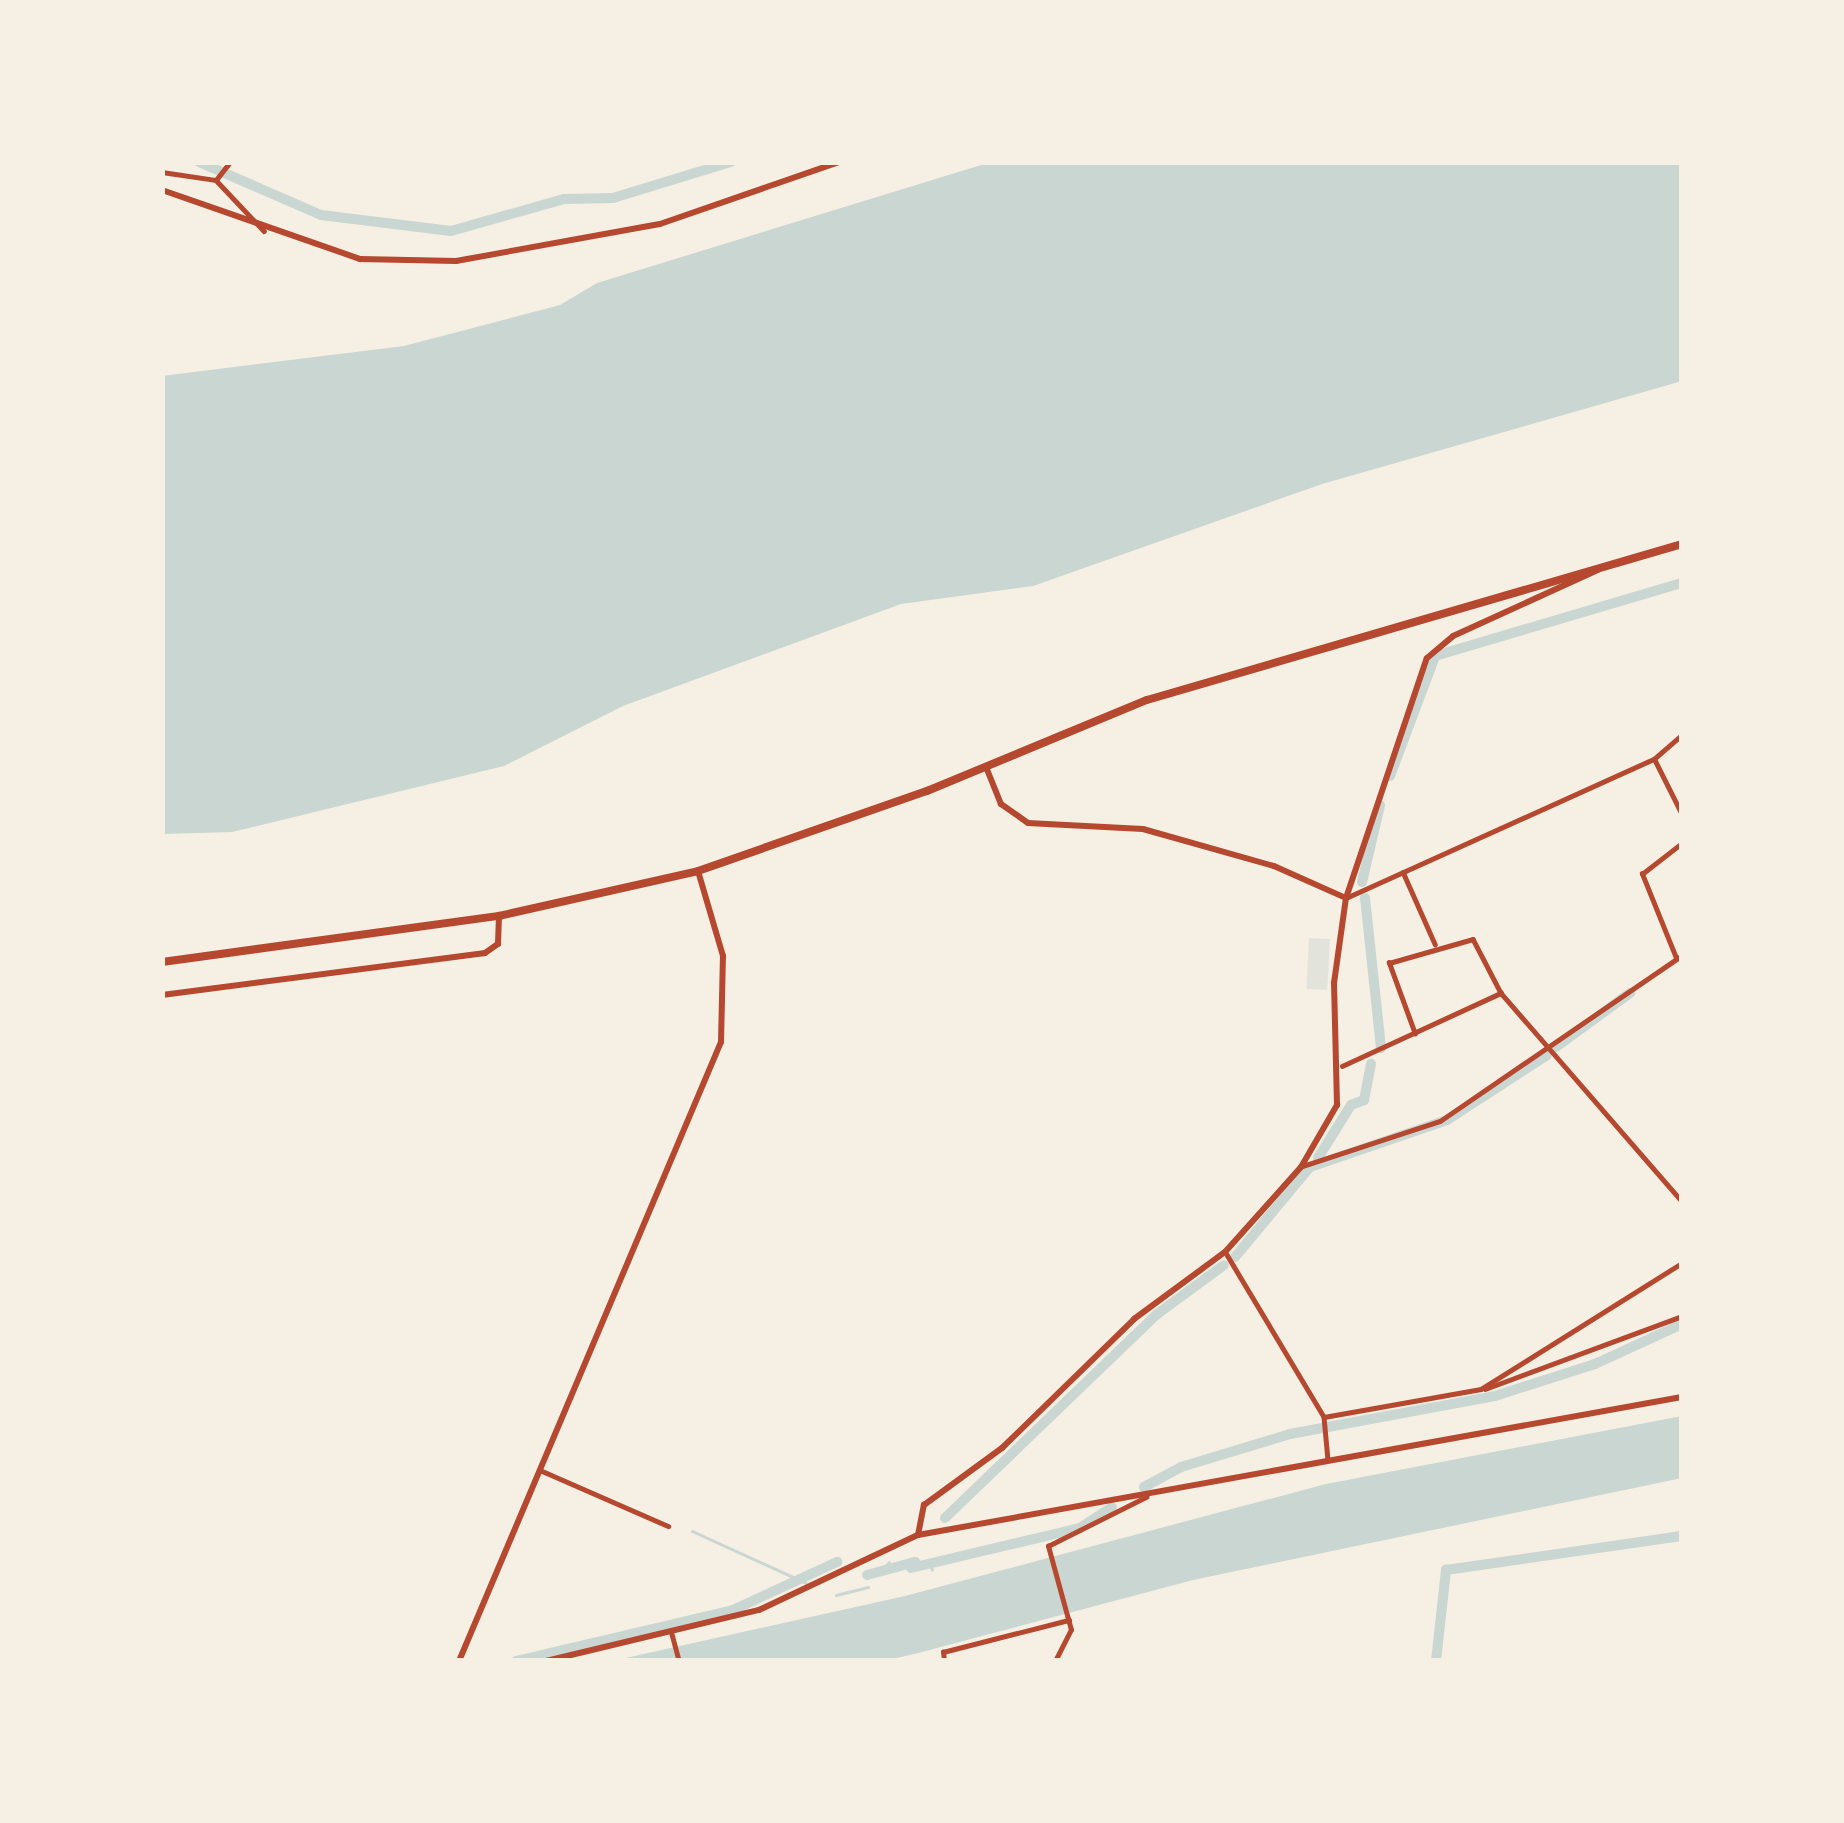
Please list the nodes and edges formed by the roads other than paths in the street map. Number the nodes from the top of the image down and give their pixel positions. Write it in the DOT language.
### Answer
graph roads {
  1 [pos="230,162"];
  2 [pos="839,162"];
  3 [pos="162,172"];
  4 [pos="216,180"];
  5 [pos="162,190"];
  6 [pos="264,231"];
  7 [pos="1682,544"];
  8 [pos="1607,565"];
  9 [pos="1682,735"];
  10 [pos="1654,759"];
  11 [pos="986,767"];
  12 [pos="1682,814"];
  13 [pos="1682,843"];
  14 [pos="698,871"];
  15 [pos="1402,872"];
  16 [pos="1346,898"];
  17 [pos="499,916"];
  18 [pos="1435,944"];
  19 [pos="1679,957"];
  20 [pos="162,962"];
  21 [pos="1501,993"];
  22 [pos="162,995"];
  23 [pos="1415,1034"];
  24 [pos="1546,1053"];
  25 [pos="1342,1066"];
  26 [pos="1301,1167"];
  27 [pos="1682,1201"];
  28 [pos="1225,1252"];
  29 [pos="1682,1263"];
  30 [pos="1682,1316"];
  31 [pos="1481,1390"];
  32 [pos="1682,1397"];
  33 [pos="1325,1420"];
  34 [pos="1328,1460"];
  35 [pos="540,1470"];
  36 [pos="1151,1493"];
  37 [pos="668,1526"];
  38 [pos="918,1535"];
  39 [pos="1068,1618"];
  40 [pos="673,1637"];
  41 [pos="459,1661"];
  42 [pos="546,1661"];
  43 [pos="679,1661"];
  44 [pos="944,1661"];
  45 [pos="1054,1661"];
  1 -- 4 [label="street"];
  2 -- 6 [label="street"];
  3 -- 4 [label="street"];
  4 -- 6 [label="street"];
  5 -- 6 [label="street"];
  7 -- 8 [label="main road"];
  8 -- 11 [label="main road"];
  8 -- 16 [label="street"];
  9 -- 10 [label="street"];
  10 -- 12 [label="street"];
  10 -- 15 [label="street"];
  11 -- 14 [label="main road"];
  11 -- 16 [label="street"];
  13 -- 19 [label="street"];
  14 -- 17 [label="main road"];
  14 -- 35 [label="street"];
  15 -- 16 [label="street"];
  15 -- 18 [label="street"];
  16 -- 25 [label="street"];
  17 -- 20 [label="main road"];
  17 -- 22 [label="street"];
  18 -- 21 [label="street"];
  18 -- 23 [label="street"];
  19 -- 24 [label="street"];
  21 -- 23 [label="street"];
  21 -- 24 [label="street"];
  23 -- 25 [label="street"];
  24 -- 26 [label="street"];
  24 -- 27 [label="street"];
  25 -- 26 [label="street"];
  26 -- 28 [label="street"];
  28 -- 33 [label="street"];
  28 -- 38 [label="street"];
  29 -- 31 [label="street"];
  30 -- 31 [label="street"];
  31 -- 33 [label="street"];
  32 -- 34 [label="street"];
  33 -- 34 [label="street"];
  34 -- 36 [label="street"];
  35 -- 37 [label="street"];
  35 -- 41 [label="street"];
  36 -- 38 [label="street"];
  36 -- 39 [label="street"];
  38 -- 40 [label="street"];
  39 -- 44 [label="street"];
  39 -- 45 [label="street"];
  40 -- 42 [label="street"];
  40 -- 43 [label="street"];
}
